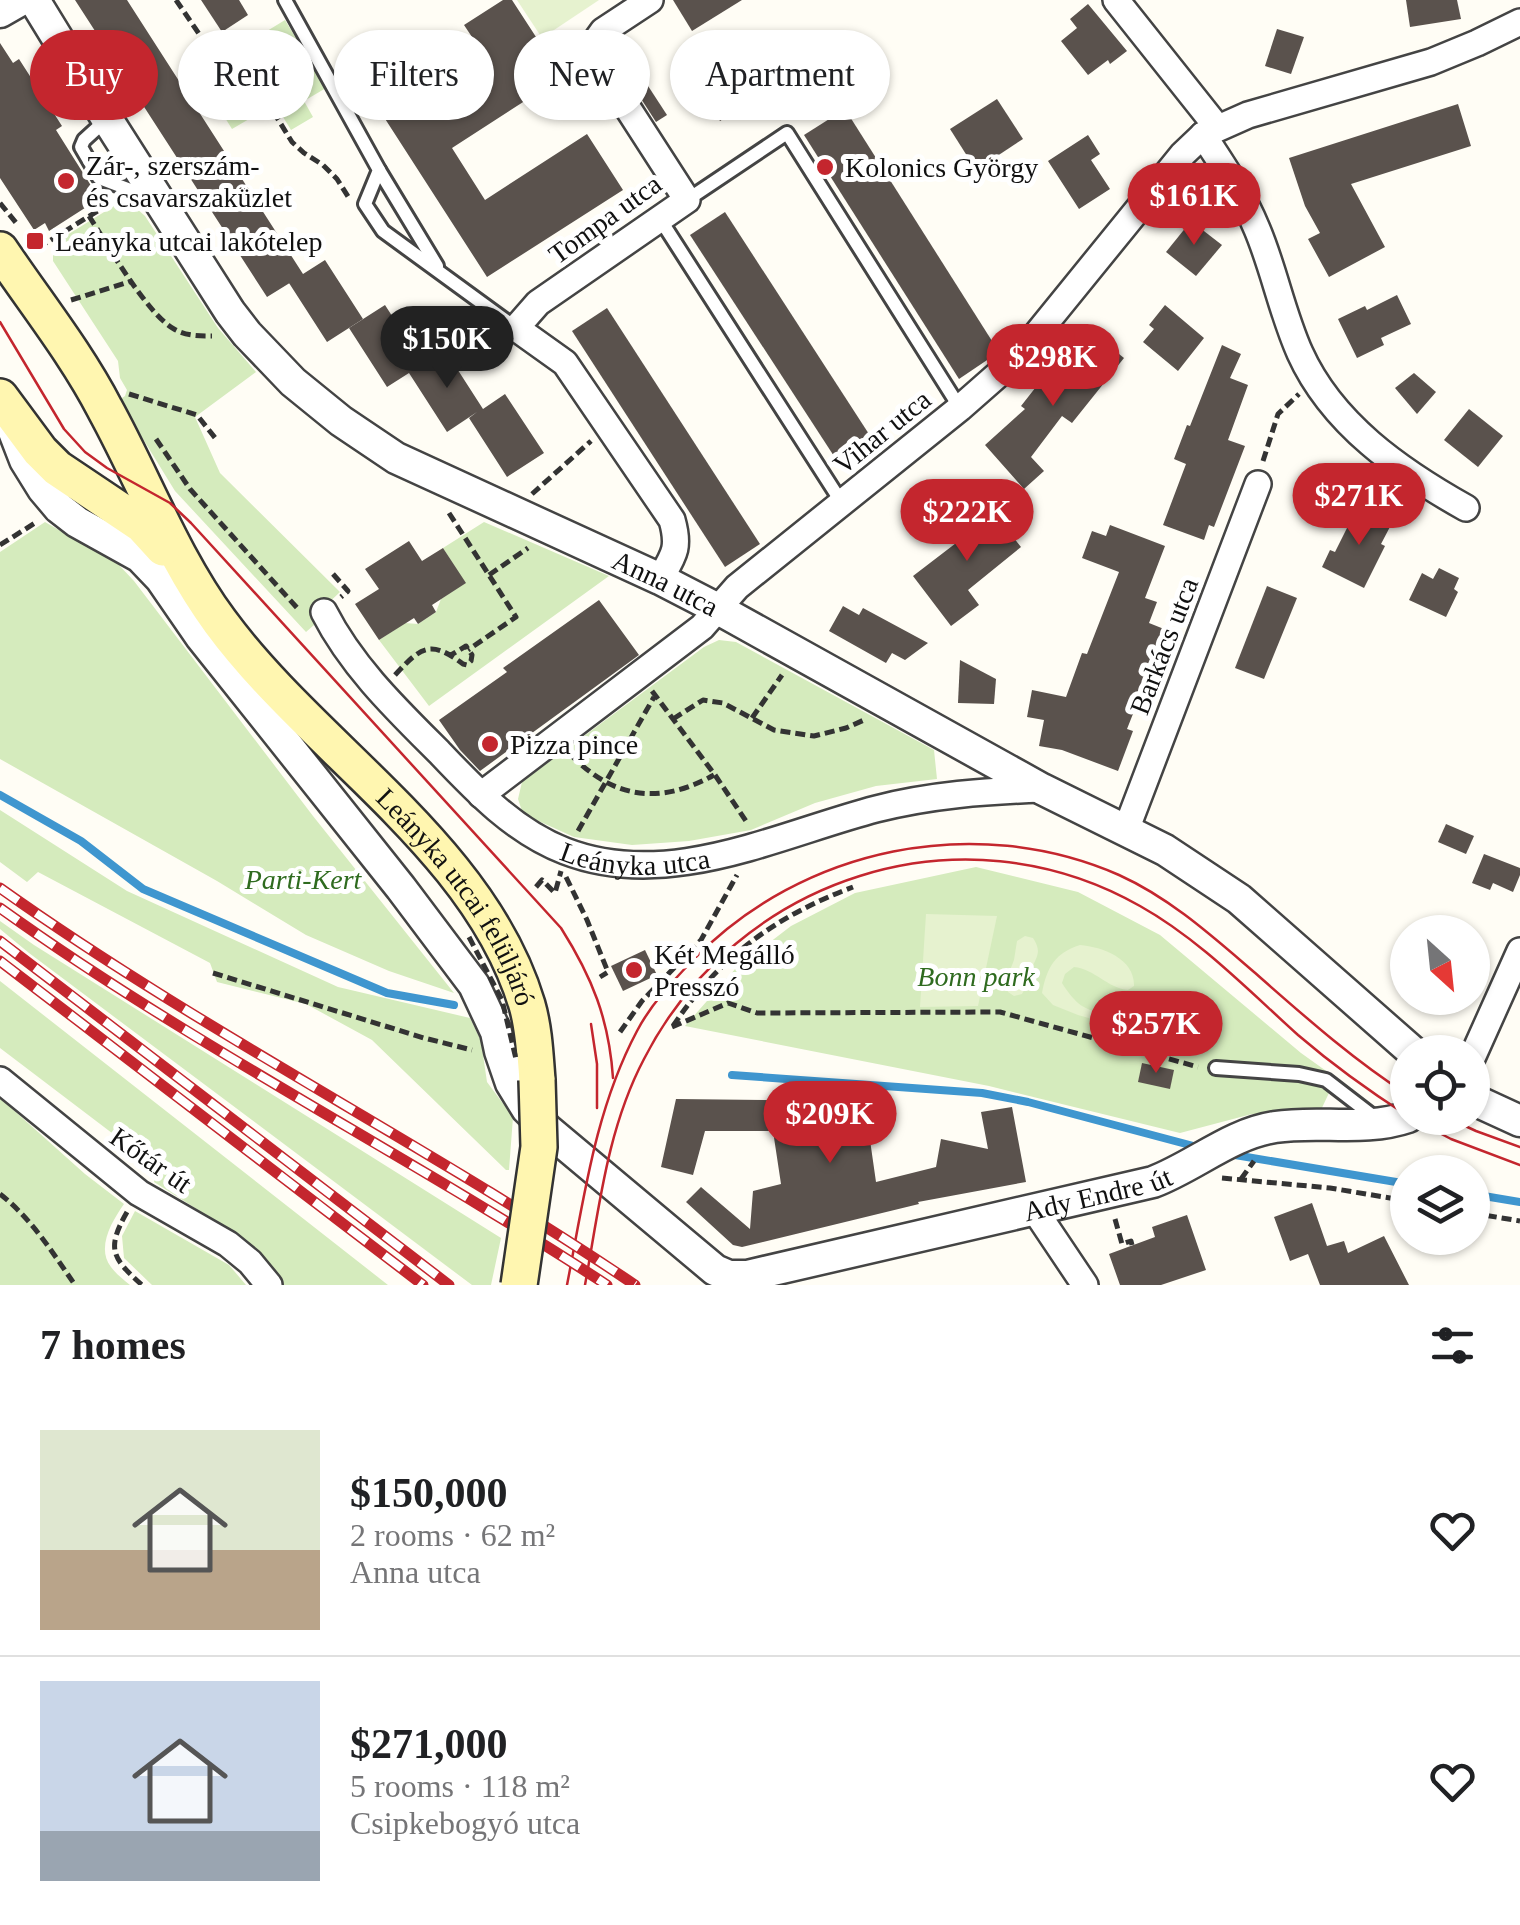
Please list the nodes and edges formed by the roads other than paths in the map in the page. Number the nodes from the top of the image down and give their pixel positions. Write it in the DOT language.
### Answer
graph roads {
  1 [pos="20,0"];
  2 [pos="34,0"];
  3 [pos="285,0"];
  4 [pos="650,0"];
  5 [pos="1116,0"];
  6 [pos="0,12"];
  7 [pos="1520,22"];
  8 [pos="1210,131"];
  9 [pos="380,170"];
  10 [pos="687,200"];
  11 [pos="660,220"];
  12 [pos="0,250"];
  13 [pos="441,272"];
  14 [pos="516,328"];
  15 [pos="0,397"];
  16 [pos="960,408"];
  17 [pos="1258,484"];
  18 [pos="842,503"];
  19 [pos="1466,508"];
  20 [pos="660,580"];
  21 [pos="193,583"];
  22 [pos="718,609"];
  23 [pos="325,614"];
  24 [pos="1042,790"];
  25 [pos="480,794"];
  26 [pos="1126,830"];
  27 [pos="1520,951"];
  28 [pos="1395,1035"];
  29 [pos="1482,1035"];
  30 [pos="1216,1068"];
  31 [pos="0,1080"];
  32 [pos="1490,1107"];
  33 [pos="1390,1117"];
  34 [pos="1390,1121"];
  35 [pos="1520,1121"];
  36 [pos="1034,1209"];
  37 [pos="784,1276"];
  38 [pos="268,1285"];
  39 [pos="519,1285"];
  40 [pos="1085,1285"];
  1 -- 6 [label="street"];
  2 -- 20 [label="street, Anna utca"];
  3 -- 9 [label="lane"];
  4 -- 10 [label="street, Tompa utca"];
  5 -- 8 [label="street"];
  7 -- 8 [label="street, Vihar utca"];
  8 -- 16 [label="street, Vihar utca"];
  8 -- 19 [label="street"];
  9 -- 13 [label="lane"];
  9 -- 13 [label="lane"];
  10 -- 11 [label="street, Tompa utca"];
  10 -- 16 [label="lane"];
  11 -- 14 [label="street, Tompa utca"];
  11 -- 18 [label="lane"];
  12 -- 21 [label="main road"];
  13 -- 14 [label="lane"];
  14 -- 20 [label="street"];
  15 -- 21 [label="main road"];
  15 -- 37 [label="street, Ady Endre út"];
  16 -- 18 [label="street, Vihar utca"];
  17 -- 26 [label="street, Barkács utca"];
  18 -- 22 [label="street, Vihar utca"];
  20 -- 22 [label="street, Anna utca"];
  21 -- 39 [label="main road, Leányka utcai felüljáró, bridge"];
  22 -- 24 [label="street, Anna utca"];
  22 -- 25 [label="street, Vihar utca"];
  23 -- 25 [label="street, Leányka utca"];
  24 -- 25 [label="street, Leányka utca"];
  24 -- 26 [label="street, Anna utca"];
  26 -- 28 [label="street, Anna utca"];
  27 -- 29 [label="street"];
  30 -- 33 [label="lane"];
  31 -- 38 [label="street, Kőtár út"];
  32 -- 35 [label="street"];
  34 -- 36 [label="street, Ady Endre út"];
  36 -- 37 [label="street, Ady Endre út"];
  36 -- 40 [label="street"];
}
